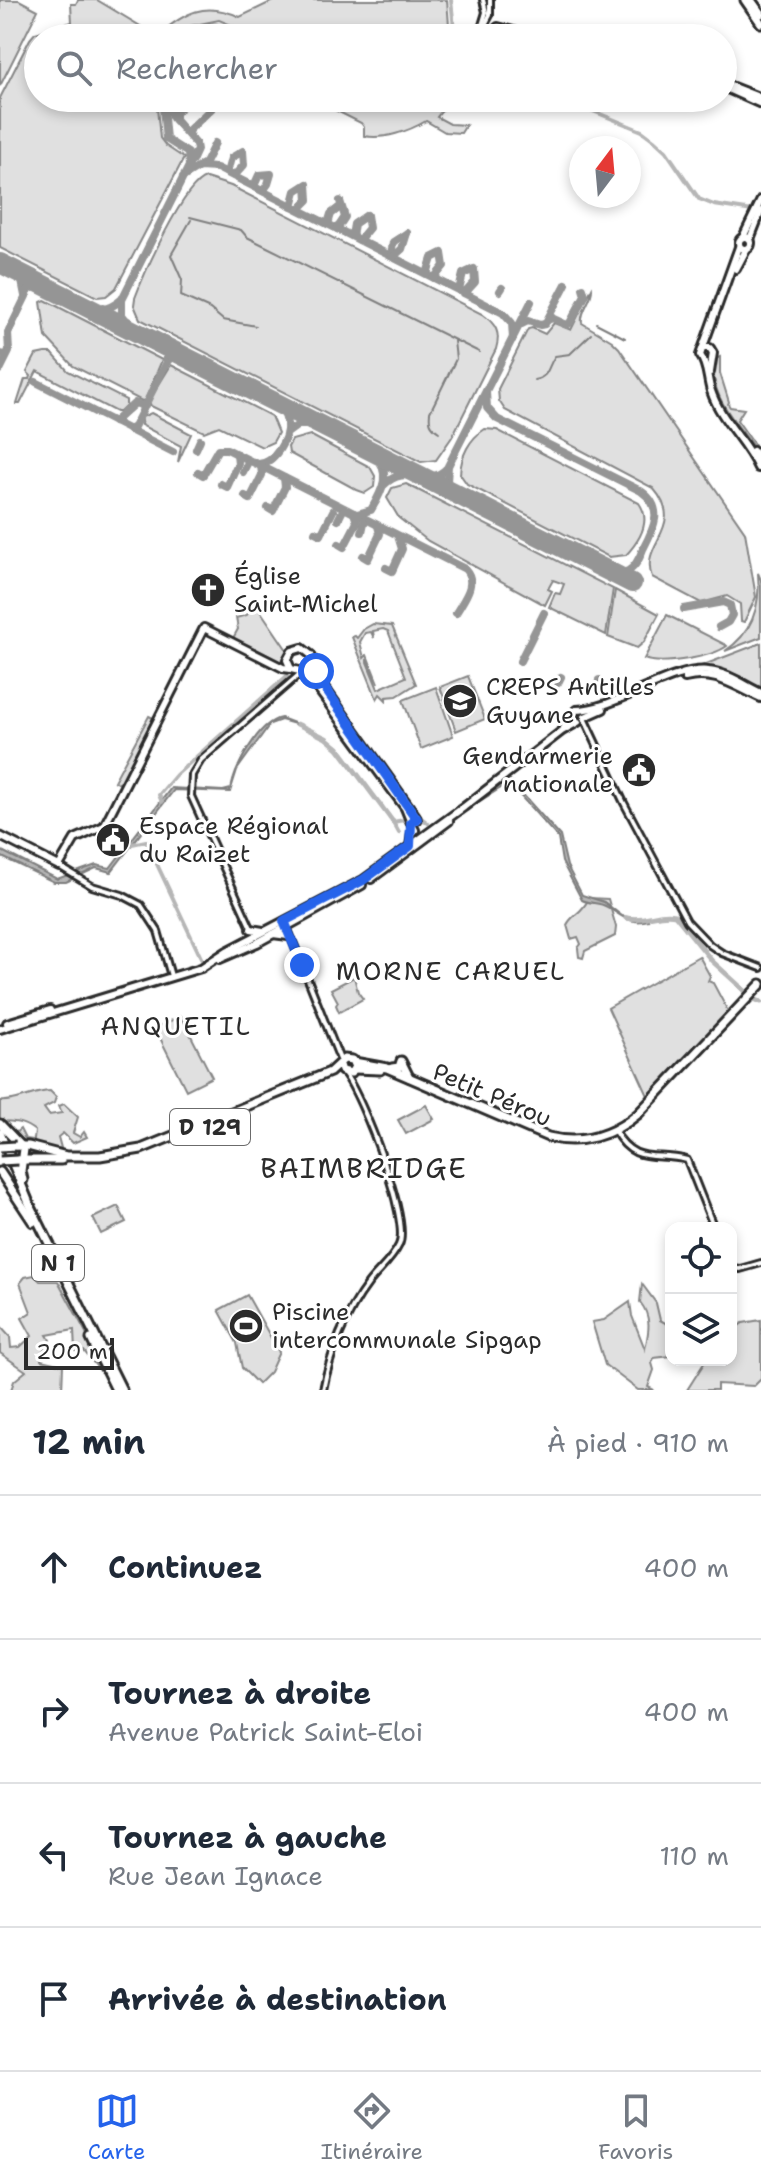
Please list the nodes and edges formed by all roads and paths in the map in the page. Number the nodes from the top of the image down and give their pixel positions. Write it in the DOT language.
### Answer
graph roads {
  1 [pos="483,0"];
  2 [pos="490,0"];
  3 [pos="743,0"];
  4 [pos="756,1"];
  5 [pos="490,15"];
  6 [pos="760,19"];
  7 [pos="483,24"];
  8 [pos="485,24"];
  9 [pos="495,24"];
  10 [pos="737,91"];
  11 [pos="761,101"];
  12 [pos="761,200"];
  13 [pos="761,211"];
  14 [pos="746,238"];
  15 [pos="742,248"];
  16 [pos="760,468"];
  17 [pos="287,660"];
  18 [pos="312,662"];
  19 [pos="275,664"];
  20 [pos="291,670"];
  21 [pos="303,673"];
  22 [pos="291,683"];
  23 [pos="761,695"];
  24 [pos="580,718"];
  25 [pos="464,807"];
  26 [pos="416,829"];
  27 [pos="0,836"];
  28 [pos="59,866"];
  29 [pos="284,924"];
  30 [pos="251,929"];
  31 [pos="265,934"];
  32 [pos="290,937"];
  33 [pos="256,940"];
  34 [pos="761,970"];
  35 [pos="172,978"];
  36 [pos="761,984"];
  37 [pos="761,990"];
  38 [pos="752,997"];
  39 [pos="0,1027"];
  40 [pos="347,1067"];
  41 [pos="0,1124"];
  42 [pos="615,1132"];
  43 [pos="0,1133"];
  44 [pos="0,1146"];
  45 [pos="19,1146"];
  46 [pos="21,1160"];
  47 [pos="0,1161"];
  48 [pos="0,1172"];
  49 [pos="34,1221"];
  50 [pos="712,1222"];
  51 [pos="761,1263"];
  52 [pos="737,1269"];
  53 [pos="116,1390"];
  54 [pos="122,1390"];
  55 [pos="323,1390"];
  1 -- 7 [label="street"];
  2 -- 5 [label="street"];
  3 -- 6 [label="highway"];
  4 -- 6 [label="highway"];
  5 -- 8 [label="street"];
  5 -- 9 [label="street"];
  10 -- 11 [label="main road"];
  12 -- 14 [label="main road"];
  13 -- 14 [label="main road"];
  14 -- 15 [label="main road"];
  14 -- 15 [label="main road"];
  15 -- 16 [label="main road"];
  17 -- 18 [label="main road"];
  17 -- 19 [label="main road"];
  17 -- 20 [label="main road"];
  18 -- 21 [label="main road"];
  18 -- 26 [label="main road"];
  19 -- 20 [label="main road"];
  19 -- 28 [label="main road"];
  20 -- 21 [label="main road"];
  20 -- 22 [label="street"];
  21 -- 22 [label="street"];
  21 -- 26 [label="main road"];
  22 -- 30 [label="street"];
  23 -- 24 [label="main road"];
  24 -- 25 [label="main road"];
  24 -- 34 [label="street"];
  25 -- 26 [label="main road"];
  25 -- 26 [label="main road"];
  26 -- 29 [label="main road"];
  27 -- 28 [label="main road"];
  28 -- 35 [label="street"];
  29 -- 31 [label="main road"];
  29 -- 32 [label="street"];
  30 -- 31 [label="main road"];
  30 -- 33 [label="street"];
  31 -- 32 [label="main road"];
  31 -- 33 [label="main road"];
  32 -- 40 [label="street"];
  33 -- 35 [label="main road"];
  35 -- 39 [label="main road"];
  36 -- 38 [label="highway, Petit Pérou"];
  37 -- 38 [label="highway, Petit Pérou"];
  38 -- 42 [label="highway, Petit Pérou"];
  40 -- 42 [label="highway, Petit Pérou"];
  40 -- 42 [label="highway, Petit Pérou / D 129"];
  40 -- 45 [label="highway, D 129"];
  40 -- 46 [label="highway, D 129"];
  40 -- 55 [label="street"];
  41 -- 45 [label="highway"];
  42 -- 50 [label="street"];
  43 -- 49 [label="highway, N 1"];
  44 -- 45 [label="highway, D 129, bridge"];
  44 -- 49 [label="highway, N 1"];
  45 -- 46 [label="highway"];
  46 -- 47 [label="highway, D 129, bridge"];
  46 -- 49 [label="highway"];
  48 -- 49 [label="highway"];
  49 -- 53 [label="highway, N 1"];
  49 -- 54 [label="highway, N 1"];
  51 -- 52 [label="street"];
}
